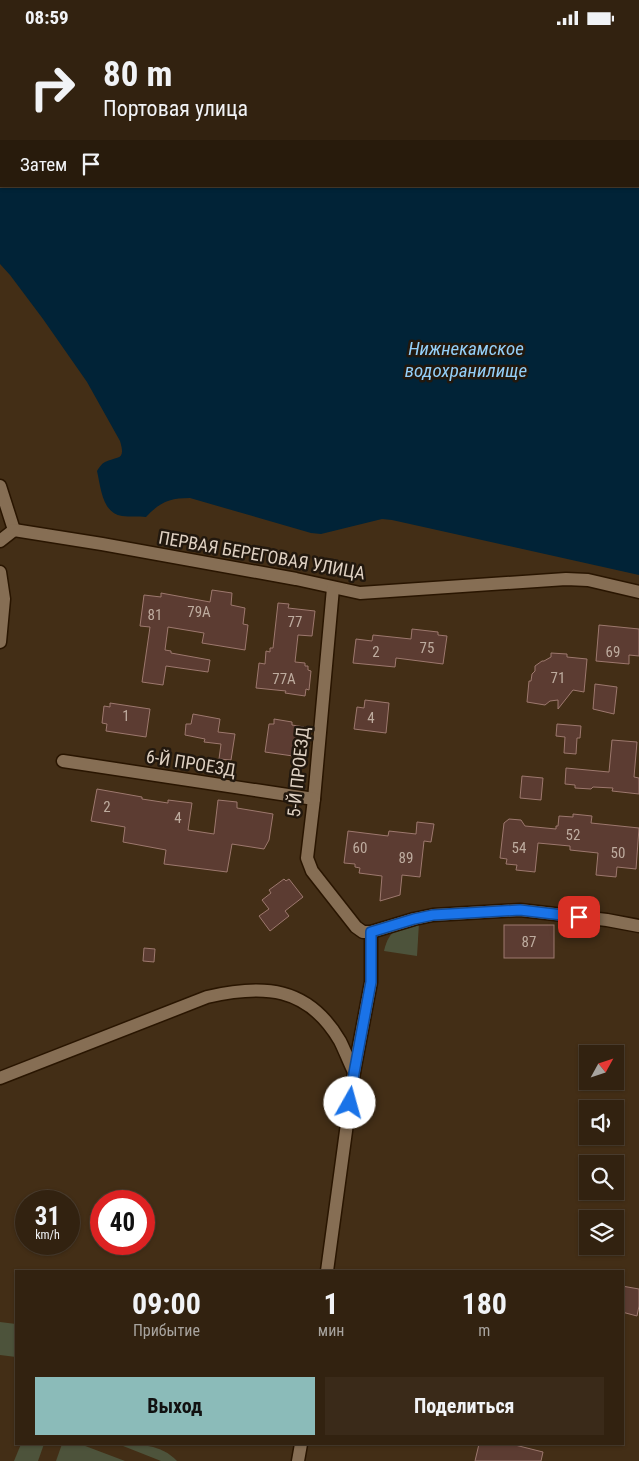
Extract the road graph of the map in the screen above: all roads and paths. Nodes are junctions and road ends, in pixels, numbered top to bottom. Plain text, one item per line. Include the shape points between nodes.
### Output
1 (0, 486) edge
2 (14, 530) junction
3 (0, 541) edge
4 (0, 572) edge
5 (333, 588) junction
6 (639, 592) edge
7 (0, 642) edge
8 (63, 761) dead end
9 (314, 799) junction
10 (639, 926) edge
11 (371, 932) junction
12 (354, 1073) junction
13 (0, 1077) edge
14 (327, 1270) edge
15 (301, 1445) edge
16 (298, 1461) edge

1 - 2 street
2 - 3 street
2 - 5 street, ПЕРВАЯ БЕРЕГОВАЯ УЛИЦА via 138,550
4 - 7 street via 4,599
5 - 6 street, ПЕРВАЯ БЕРЕГОВАЯ УЛИЦА via 360,593 566,579 588,580
5 - 9 street, 5-Й ПРОЕЗД
8 - 9 street, 6-Й ПРОЕЗД
9 - 11 street, 5-Й ПРОЕЗД via 307,858 312,871 356,927 363,932
10 - 11 street via 520,910 433,915
11 - 12 street via 371,982
12 - 13 street via 340,1041 310,1005 293,996 250,990 207,997
12 - 14 street
15 - 16 street

